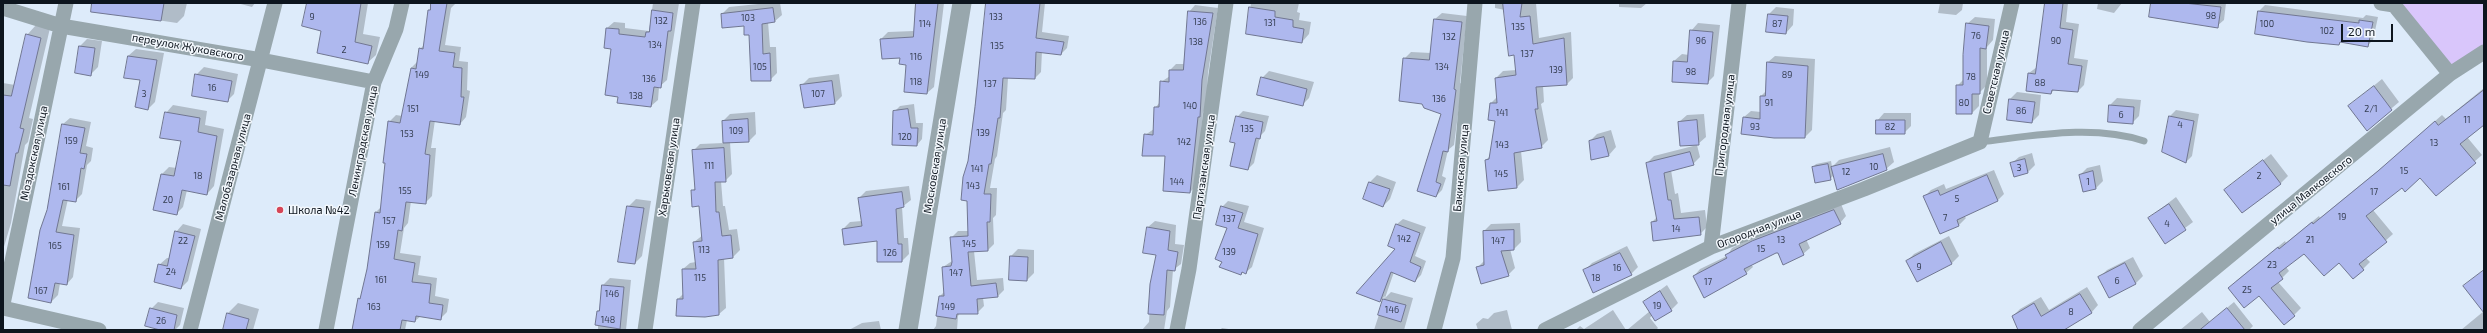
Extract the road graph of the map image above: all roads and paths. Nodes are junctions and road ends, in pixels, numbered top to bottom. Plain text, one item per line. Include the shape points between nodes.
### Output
1 (66, 3) edge
2 (275, 3) edge
3 (402, 3) edge
4 (693, 3) edge
5 (962, 3) edge
6 (1226, 3) edge
7 (1475, 3) edge
8 (1739, 3) edge
9 (2012, 3) edge
10 (2381, 3) edge
11 (3, 8) edge
12 (61, 26) junction
13 (2484, 52) edge
14 (261, 60) junction
15 (2450, 74) junction
16 (374, 82) junction
17 (2144, 141) dead end
18 (1980, 142) junction
19 (1711, 247) junction
20 (3, 304) edge
21 (3, 308) edge
22 (99, 330) edge
23 (190, 330) edge
24 (326, 330) edge
25 (645, 330) edge
26 (908, 330) edge
27 (1177, 330) edge
28 (1434, 330) edge
29 (1545, 330) edge
30 (2140, 330) edge

1 - 12 street, Моздокская улица
2 - 14 street, Малобазарная улица
3 - 16 street, Ленинградская улица via 396,29
4 - 25 street, Харьковская улица
5 - 26 street, Московская улица
6 - 27 street, Партизанская улица via 1189,270
7 - 28 street, Бакинская улица via 1453,258
8 - 19 street, Пригородная улица
9 - 18 street, Советская улица
10 - 15 street via 2394,5
11 - 12 street, переулок Жуковского
12 - 14 street, переулок Жуковского
12 - 20 street, Моздокская улица
13 - 15 street, улица Маяковского
14 - 16 street, переулок Жуковского
14 - 23 street, Малобазарная улица
15 - 30 street, улица Маяковского
16 - 24 street, Ленинградская улица
17 - 18 lane via 2123,134 2052,133
18 - 19 street, Огородная улица
19 - 29 street, Огородная улица
21 - 22 street

